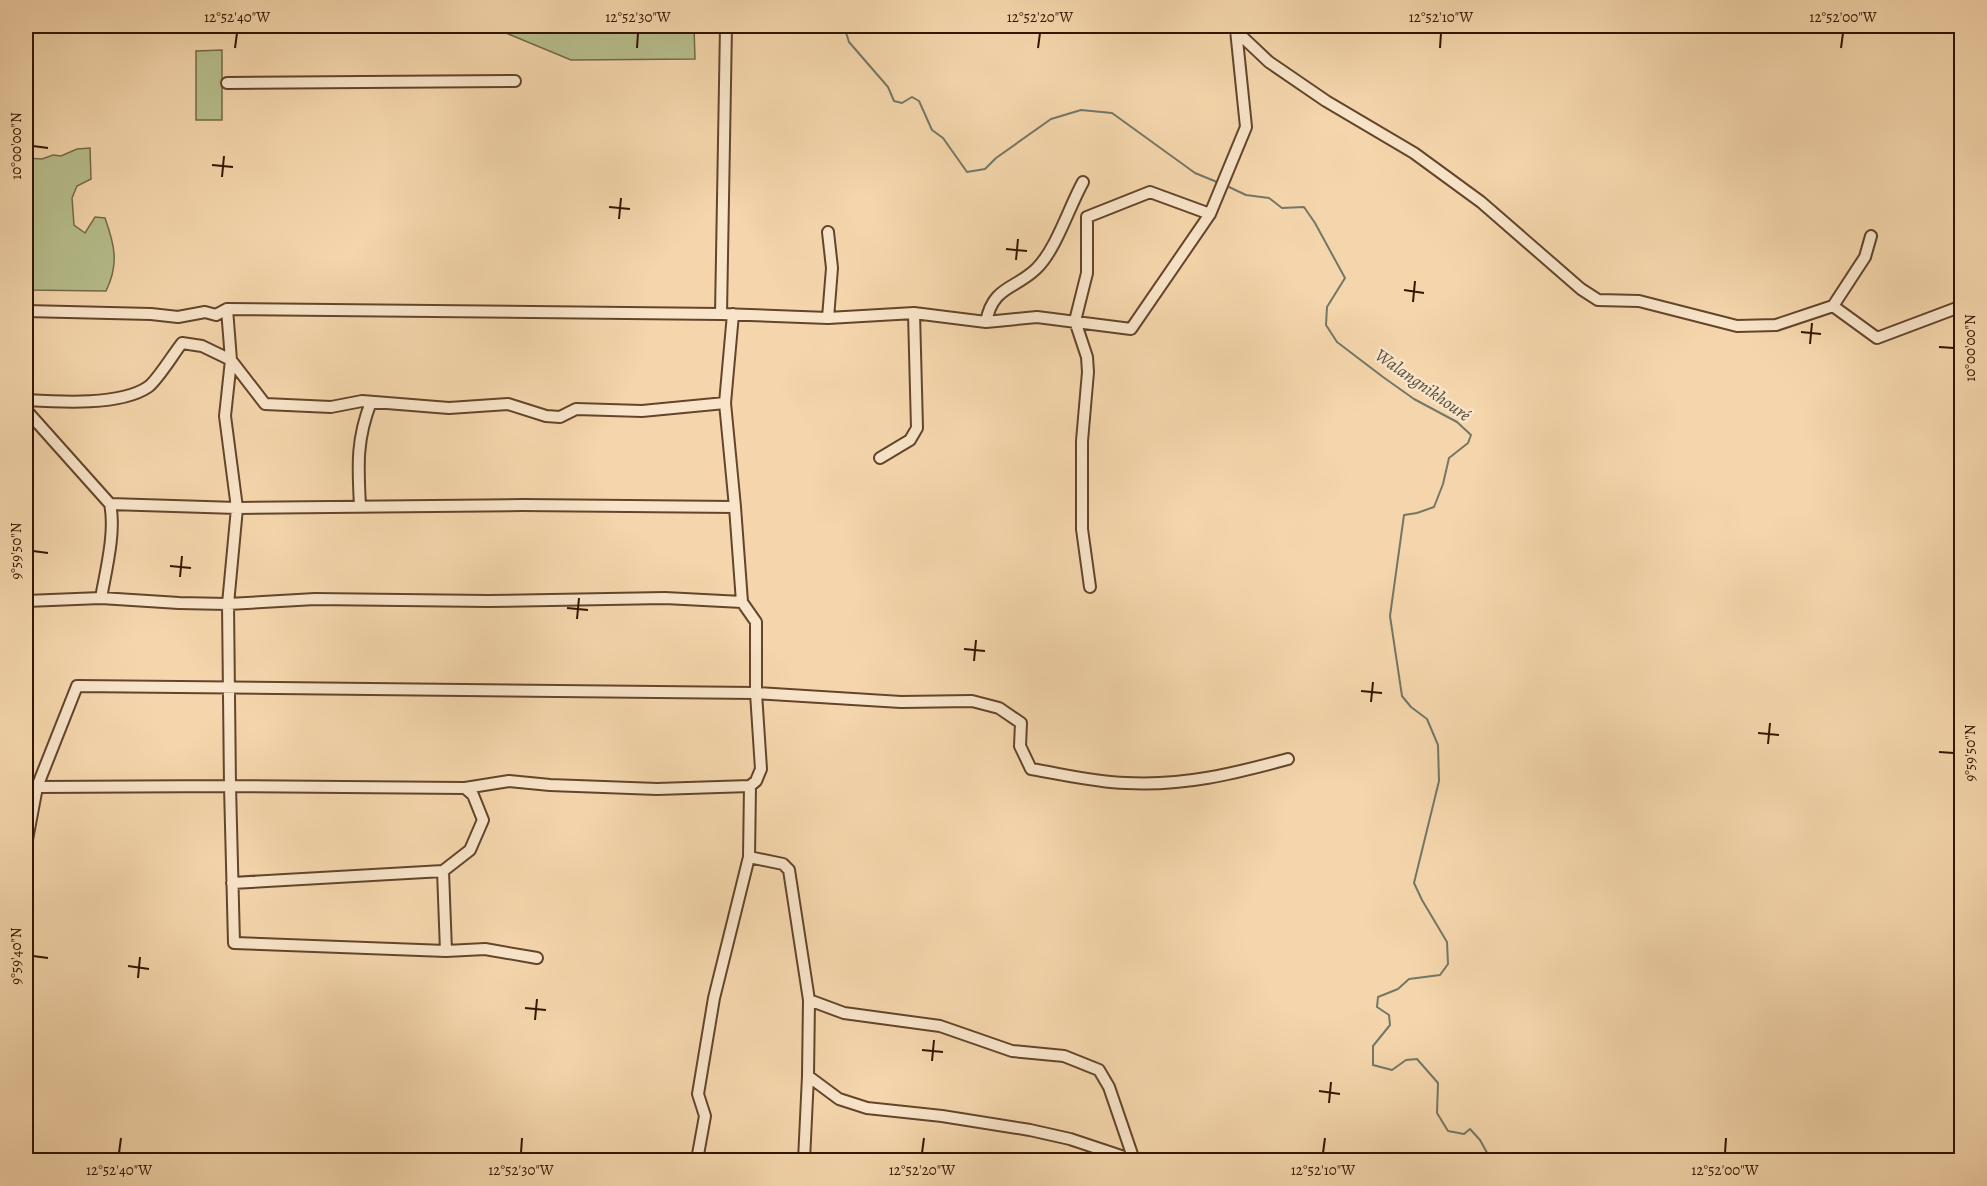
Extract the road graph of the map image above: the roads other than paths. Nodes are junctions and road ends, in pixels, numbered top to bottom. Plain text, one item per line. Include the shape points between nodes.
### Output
1 (726, 26) edge
2 (1233, 28) edge
3 (515, 81) dead end
4 (227, 83) dead end
5 (1083, 182) dead end
6 (1210, 214) junction
7 (828, 232) dead end
8 (1870, 236) dead end
9 (1833, 306) junction
10 (1962, 306) edge
11 (227, 309) junction
12 (26, 311) edge
13 (914, 312) junction
14 (721, 314) junction
15 (733, 314) junction
16 (828, 318) junction
17 (1075, 321) junction
18 (986, 322) junction
19 (231, 360) junction
20 (26, 400) edge
21 (371, 402) junction
22 (725, 403) junction
23 (26, 410) edge
24 (880, 458) dead end
25 (110, 504) junction
26 (360, 506) junction
27 (735, 507) junction
28 (237, 508) junction
29 (1090, 587) dead end
30 (101, 598) junction
31 (26, 601) edge
32 (742, 602) junction
33 (228, 604) junction
34 (228, 686) junction
35 (756, 693) junction
36 (1288, 759) dead end
37 (230, 786) junction
38 (750, 786) junction
39 (31, 787) edge
40 (465, 788) junction
41 (26, 846) edge
42 (749, 857) junction
43 (443, 871) junction
44 (232, 883) junction
45 (446, 951) junction
46 (537, 958) dead end
47 (809, 1000) junction
48 (808, 1076) junction
49 (1133, 1160) edge
50 (697, 1161) edge
51 (804, 1161) edge

1 - 14 street
2 - 6 street via 1246,128
2 - 9 street via 1269,62 1414,153 1481,202 1598,300 1639,301 1737,326 1776,325
3 - 4 street
5 - 18 street via 1055,242 1036,269 996,296
6 - 17 street via 1131,329
6 - 17 street via 1150,192 1087,217 1088,273
7 - 16 street via 832,268
8 - 9 street via 1865,257
9 - 10 street via 1877,338
11 - 12 street via 216,315 205,312 178,317
11 - 14 street
11 - 19 street
13 - 16 street
13 - 18 street
13 - 24 street via 917,428 910,440
14 - 15 street
15 - 16 street
15 - 22 street
17 - 18 street via 1037,317
17 - 29 street via 1088,372 1082,441 1082,529
19 - 20 street via 202,346 182,342 150,386 121,398
19 - 21 street via 265,404 331,407
19 - 28 street via 225,416
21 - 22 street via 449,408 508,404 560,417 576,409 642,411
21 - 26 street via 358,452
22 - 27 street
23 - 25 street
25 - 28 street
25 - 30 street
26 - 27 street
26 - 28 street
27 - 32 street
28 - 33 street
30 - 31 street
30 - 33 street
32 - 33 street via 665,598 488,602 315,599
32 - 35 street via 756,622
33 - 34 street
34 - 35 street
34 - 37 street
34 - 39 street via 77,686
35 - 36 street via 901,702 972,701 999,708 1021,723 1020,746 1030,769 1124,783 1187,782
35 - 38 street via 761,770
37 - 39 street
37 - 40 street
37 - 44 street
38 - 40 street via 657,789 509,781
38 - 42 street
39 - 41 street
40 - 43 street via 473,795 483,820 470,850
42 - 47 street via 783,864 789,870
42 - 50 street via 714,998 703,1062 698,1097 705,1122
43 - 44 street
43 - 45 street
44 - 45 street via 234,943
45 - 46 street via 485,949
47 - 48 street
47 - 49 street via 844,1013 940,1026 1012,1051 1064,1056 1099,1070 1109,1087
48 - 49 street via 839,1099 867,1108 1030,1130
48 - 51 street

